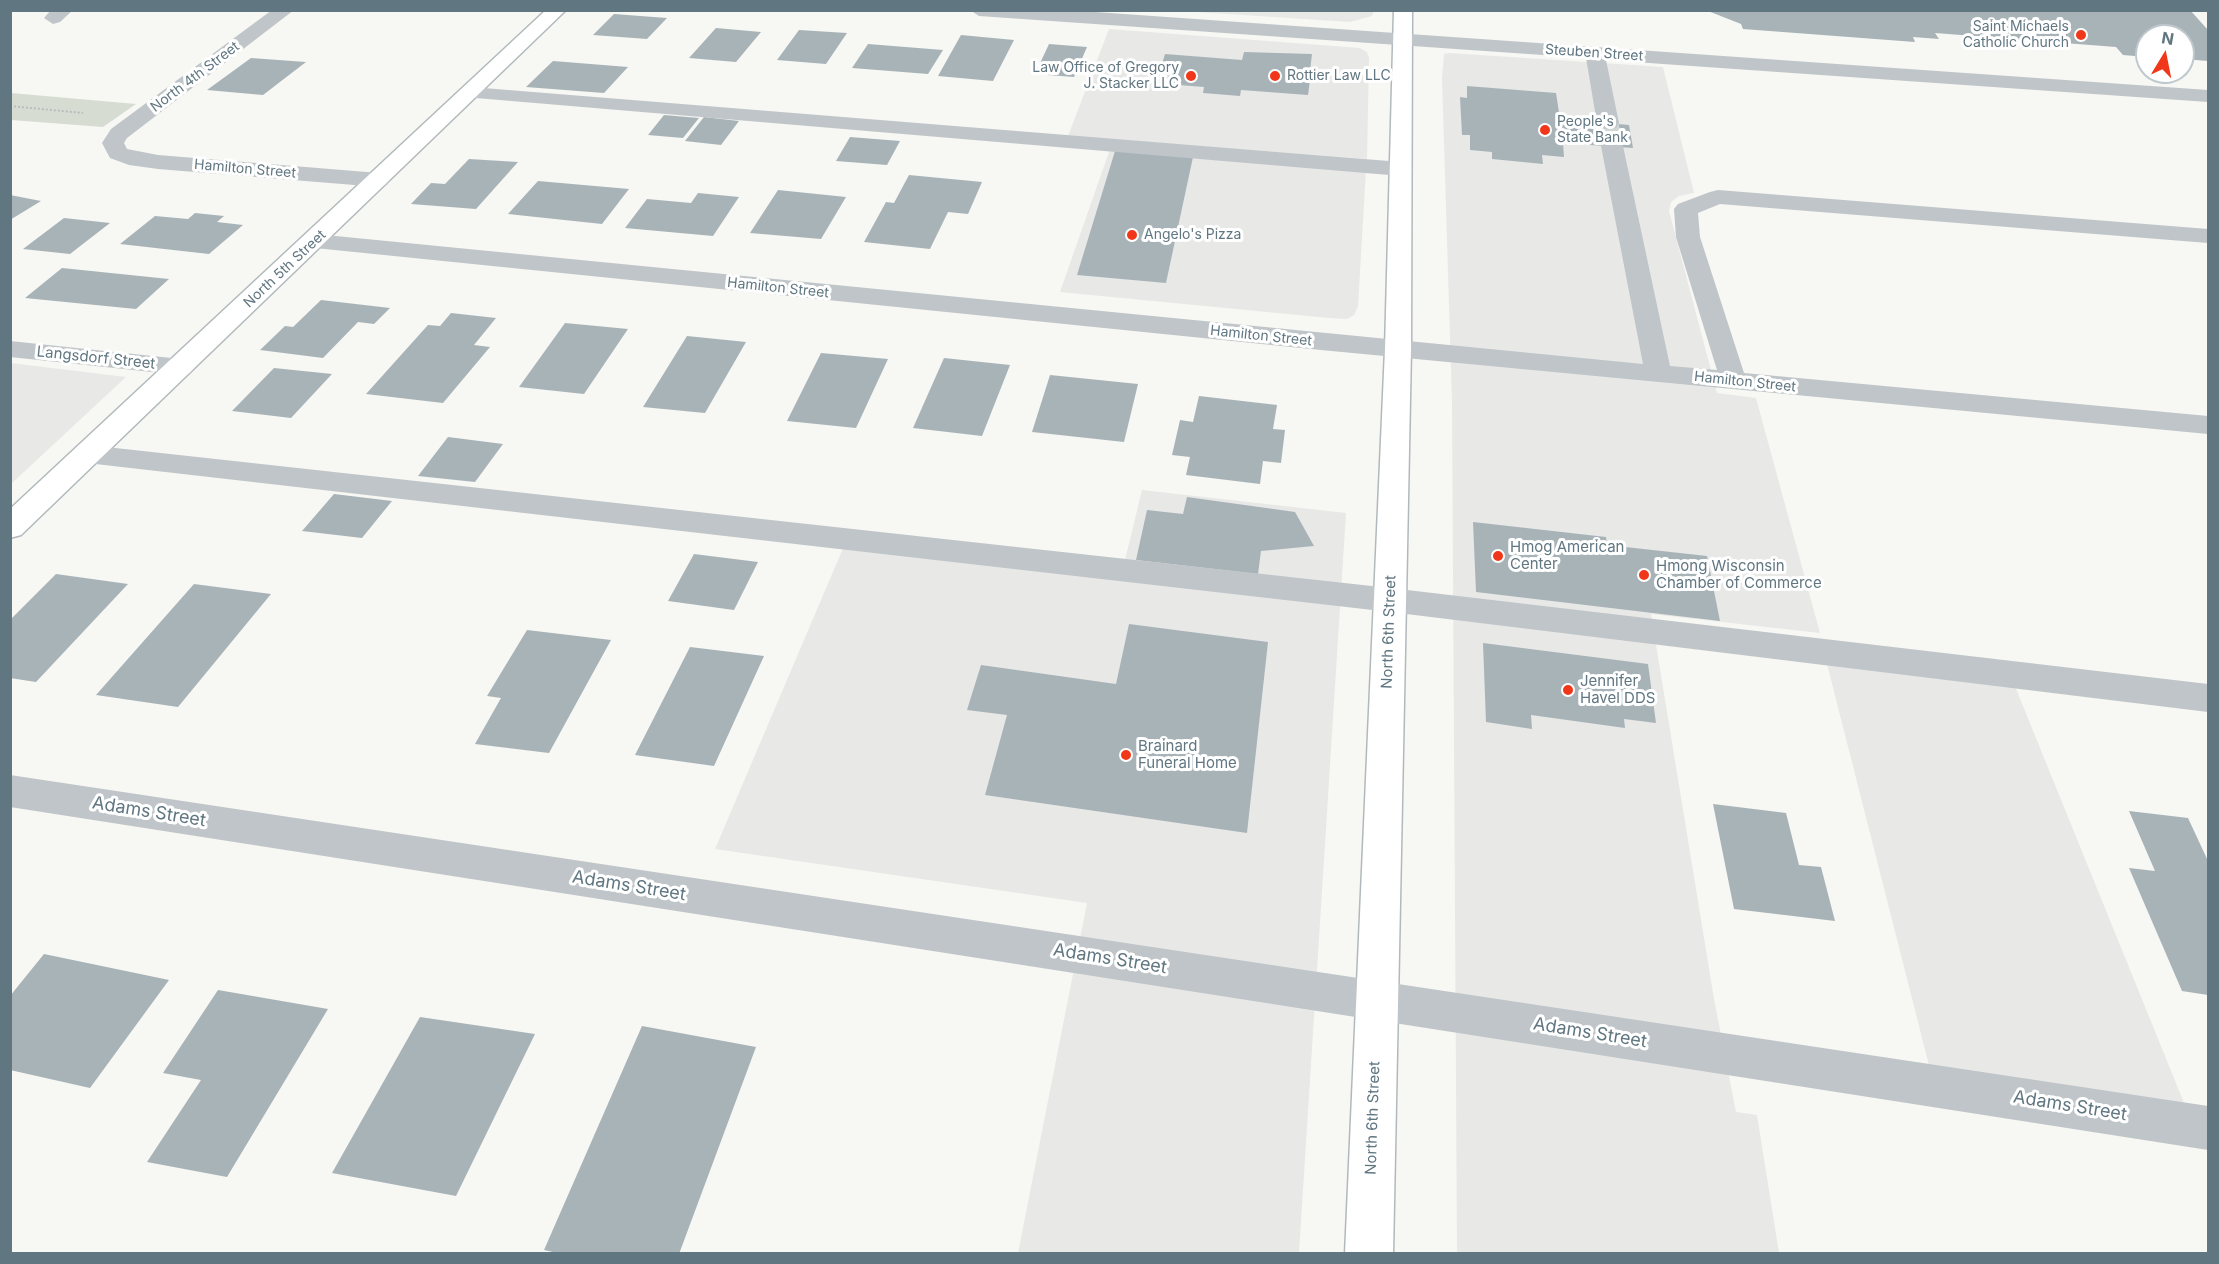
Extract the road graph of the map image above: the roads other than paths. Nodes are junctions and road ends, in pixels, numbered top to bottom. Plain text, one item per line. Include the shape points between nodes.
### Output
1 (285, 10) edge
2 (557, 10) edge
3 (979, 10) edge
4 (1217, 19) edge
5 (1403, 25) edge
6 (1595, 53) junction
7 (471, 93) junction
8 (2208, 96) edge
9 (116, 148) joint
10 (1401, 169) junction
11 (379, 180) junction
12 (2208, 236) edge
13 (315, 241) junction
14 (10, 349) edge
15 (1398, 349) junction
16 (181, 367) junction
17 (1658, 373) junction
18 (1733, 381) junction
19 (2208, 425) edge
20 (88, 455) junction
21 (10, 527) edge
22 (1390, 600) junction
23 (2208, 698) edge
24 (10, 791) edge
25 (1377, 1000) junction
26 (2208, 1128) edge
27 (1369, 1254) edge

1 - 9 street, North 4th Street via 119,134 113,143
2 - 7 main road, North 5th Street
3 - 4 street, Steuben Street
4 - 5 street, Steuben Street
5 - 6 street, Steuben Street
5 - 10 main road, North 6th Street
6 - 8 street, Steuben Street
6 - 17 street
7 - 10 street
7 - 11 main road, North 5th Street
9 - 11 street, Hamilton Street via 129,158 158,162
10 - 15 main road, North 6th Street
11 - 13 main road, North 5th Street
12 - 18 street via 1718,197 1686,209 1688,237
13 - 15 street, Hamilton Street
13 - 16 main road, North 5th Street
14 - 16 street, Langsdorf Street
15 - 17 street, Hamilton Street
15 - 22 main road, North 6th Street
16 - 20 main road, North 5th Street
17 - 18 street, Hamilton Street
18 - 19 street, Hamilton Street
20 - 21 main road, North 5th Street
20 - 22 street
22 - 23 street
22 - 25 main road, North 6th Street
24 - 25 street, Adams Street
25 - 26 street, Adams Street
25 - 27 main road, North 6th Street

